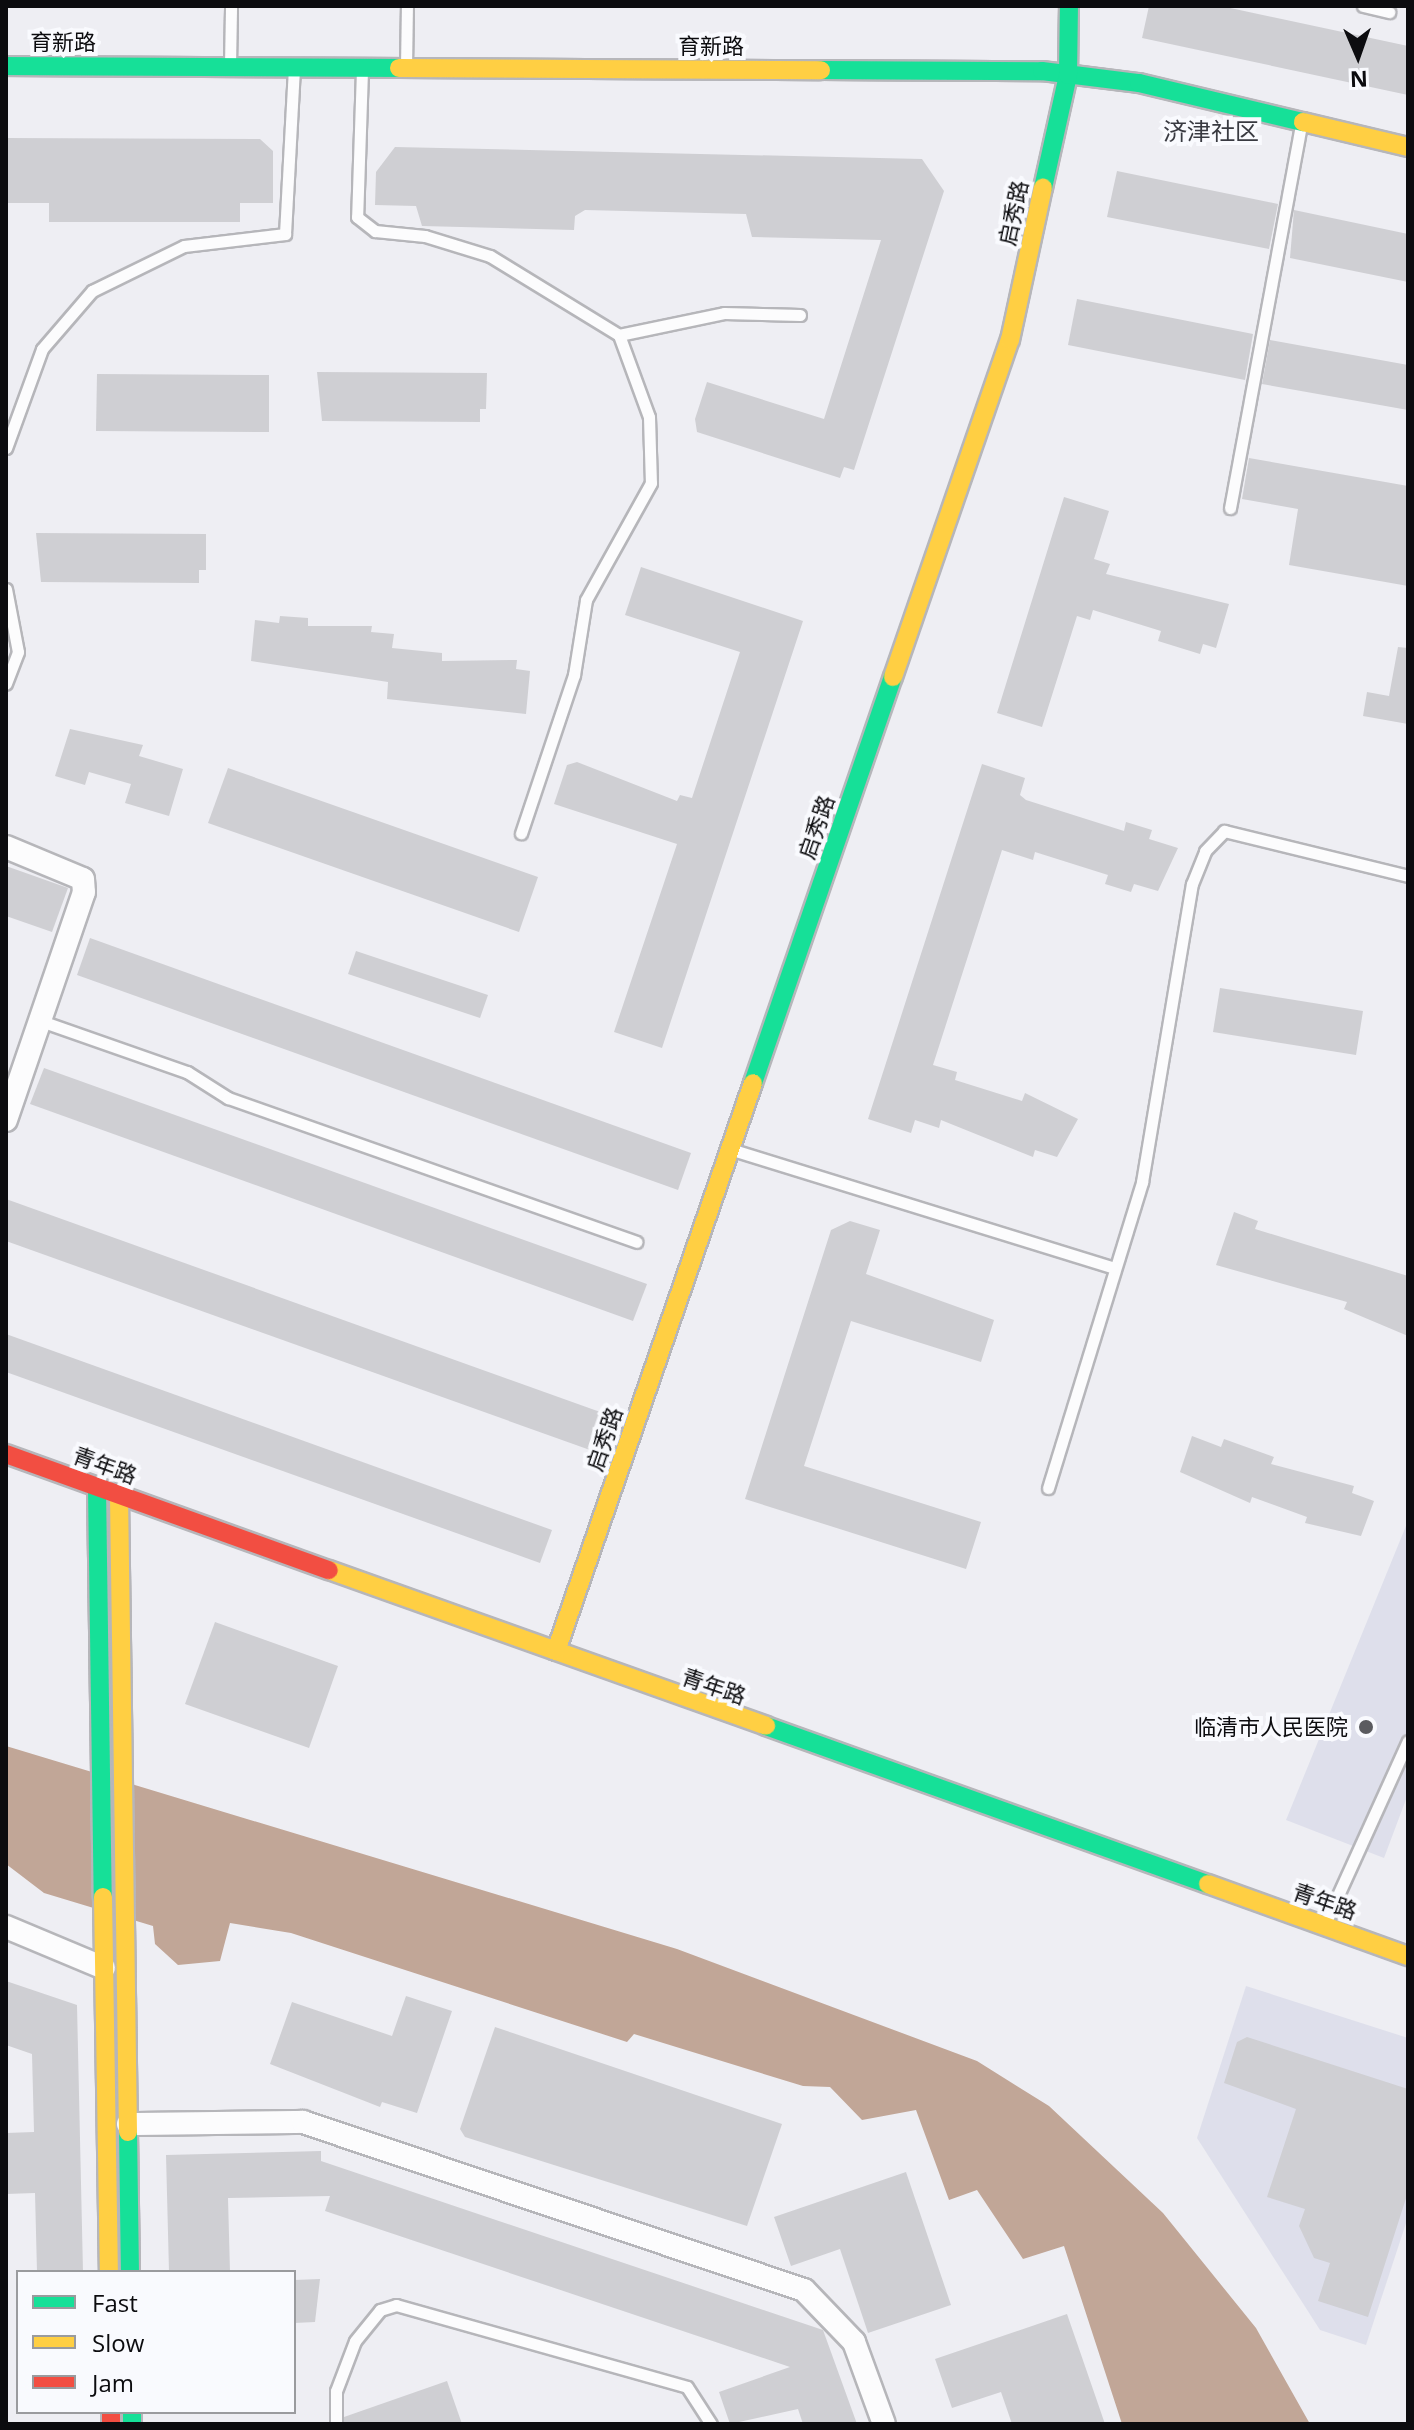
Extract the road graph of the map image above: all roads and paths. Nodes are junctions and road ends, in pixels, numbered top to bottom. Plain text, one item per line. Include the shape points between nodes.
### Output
1 (231, 6) edge
2 (407, 6) edge
3 (1069, 6) edge
4 (1363, 6) edge
5 (1389, 12) dead end
6 (6, 66) edge
7 (230, 67) junction
8 (294, 67) junction
9 (362, 68) junction
10 (406, 68) junction
11 (1068, 75) junction
12 (1301, 123) junction
13 (1408, 147) edge
14 (800, 315) dead end
15 (619, 335) junction
16 (6, 448) edge
17 (1230, 508) dead end
18 (6, 589) edge
19 (6, 684) edge
20 (521, 833) dead end
21 (6, 847) edge
22 (1408, 876) edge
23 (41, 1021) junction
24 (6, 1120) edge
25 (730, 1149) junction
26 (636, 1242) dead end
27 (1114, 1268) junction
28 (6, 1454) edge
29 (97, 1488) junction
30 (1048, 1488) dead end
31 (119, 1496) junction
32 (556, 1651) junction
33 (1408, 1741) edge
34 (1323, 1926) junction
35 (6, 1927) edge
36 (1408, 1956) edge
37 (104, 1968) junction
38 (128, 2124) junction
39 (109, 2270) edge
40 (130, 2270) edge
41 (336, 2424) edge
42 (711, 2424) edge
43 (884, 2424) edge

1 - 7 lane
2 - 10 lane
3 - 11 street, 启秀路
4 - 5 lane
6 - 7 street, 育新路
7 - 8 street, 育新路
8 - 9 street, 育新路
8 - 16 lane via 285,234 184,246 92,291 42,349
9 - 10 street, 育新路
9 - 15 lane via 357,217 375,231 425,236 490,256
10 - 11 street, 育新路
11 - 12 street, 育新路
11 - 25 street, 启秀路 via 1010,340
12 - 13 street, 育新路
12 - 17 lane
14 - 15 lane via 724,313
15 - 20 lane via 649,417 651,483 586,600 574,675
18 - 19 lane via 18,652
21 - 23 street via 83,879 81,911
22 - 27 lane via 1224,831 1216,835 1192,884 1142,1182
23 - 24 street
23 - 26 lane via 187,1072 228,1098
25 - 27 lane
25 - 32 street, 启秀路
27 - 30 lane
28 - 29 street, 青年路
29 - 31 street, 青年路
29 - 37 street
31 - 32 street, 青年路
31 - 38 street
32 - 34 street, 青年路
33 - 34 lane
34 - 36 street, 青年路
35 - 37 street
37 - 39 street
38 - 40 street
38 - 43 street via 303,2122 804,2290 854,2342
41 - 42 lane via 336,2391 355,2341 380,2310 396,2305 687,2387

